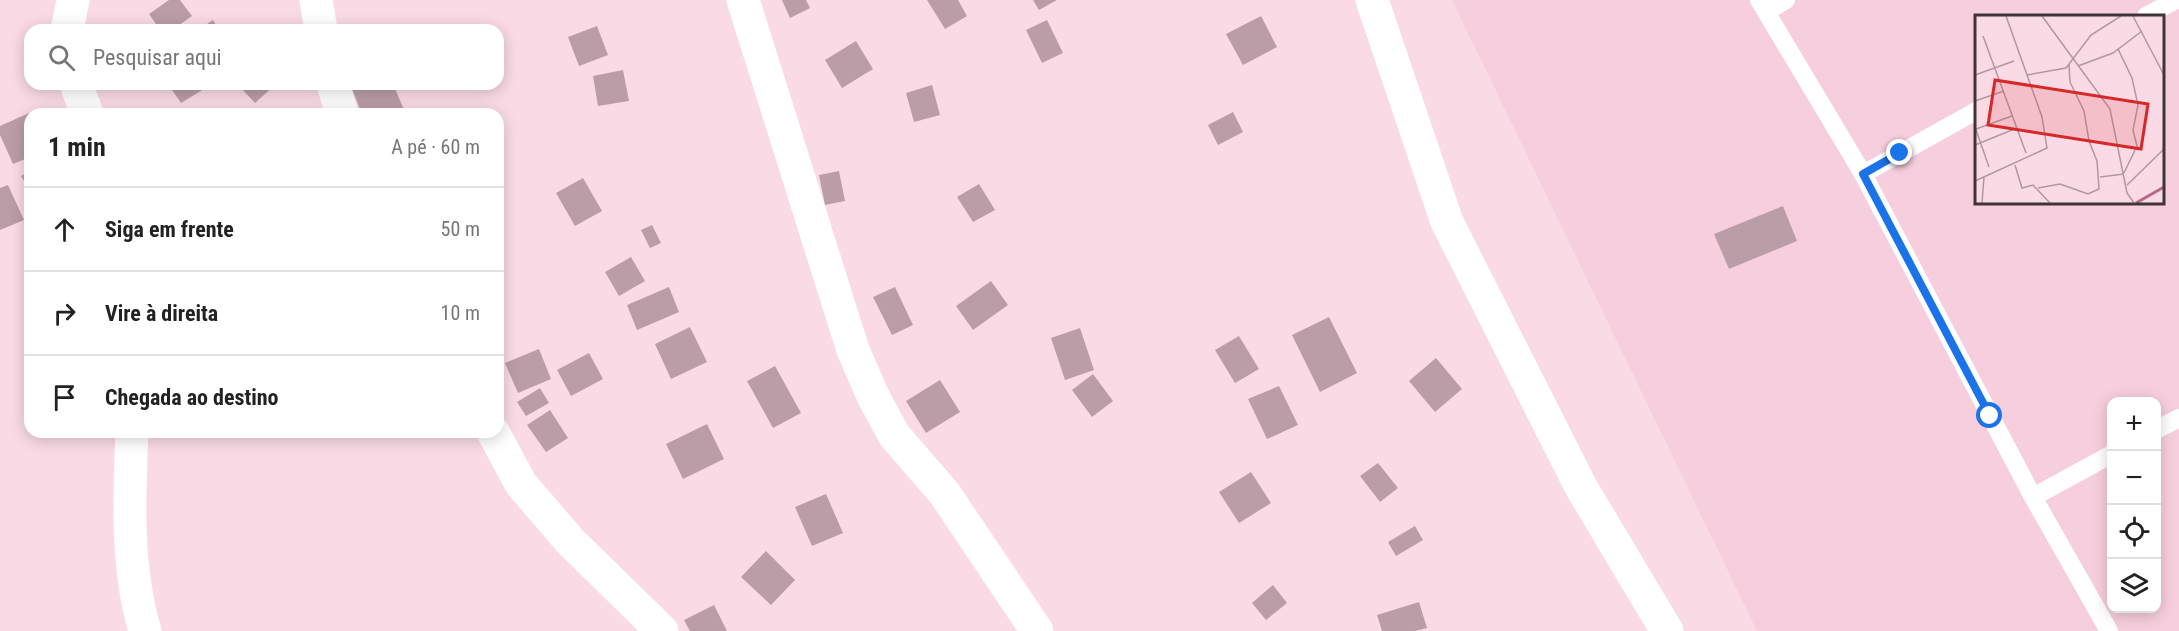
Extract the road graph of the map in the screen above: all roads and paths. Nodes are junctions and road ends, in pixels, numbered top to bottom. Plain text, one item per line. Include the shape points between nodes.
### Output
1 (73, 0) edge
2 (316, 0) edge
3 (743, 0) edge
4 (1372, 0) edge
5 (1786, 0) edge
6 (2176, 0) edge
7 (1763, 6) edge
8 (2148, 15) edge
9 (68, 24) edge
10 (320, 24) edge
11 (78, 90) edge
12 (335, 90) edge
13 (85, 108) edge
14 (340, 108) edge
15 (1975, 112) edge
16 (1863, 174) junction
17 (2179, 418) edge
18 (2161, 428) edge
19 (132, 438) edge
20 (496, 438) edge
21 (2107, 457) edge
22 (2033, 496) junction
23 (145, 631) edge
24 (662, 631) edge
25 (1037, 631) edge
26 (1667, 631) edge
27 (2109, 631) edge

1 - 9 street
2 - 10 street
3 - 25 street via 850,340 873,396 894,435 945,494
4 - 26 street via 1447,222 1581,487
5 - 7 lane
6 - 8 lane
7 - 16 lane
11 - 13 street
12 - 14 street
15 - 16 lane
16 - 22 lane
17 - 18 lane
19 - 23 street via 128,506 135,597
20 - 24 street via 528,492 570,541
21 - 22 lane
22 - 27 lane

